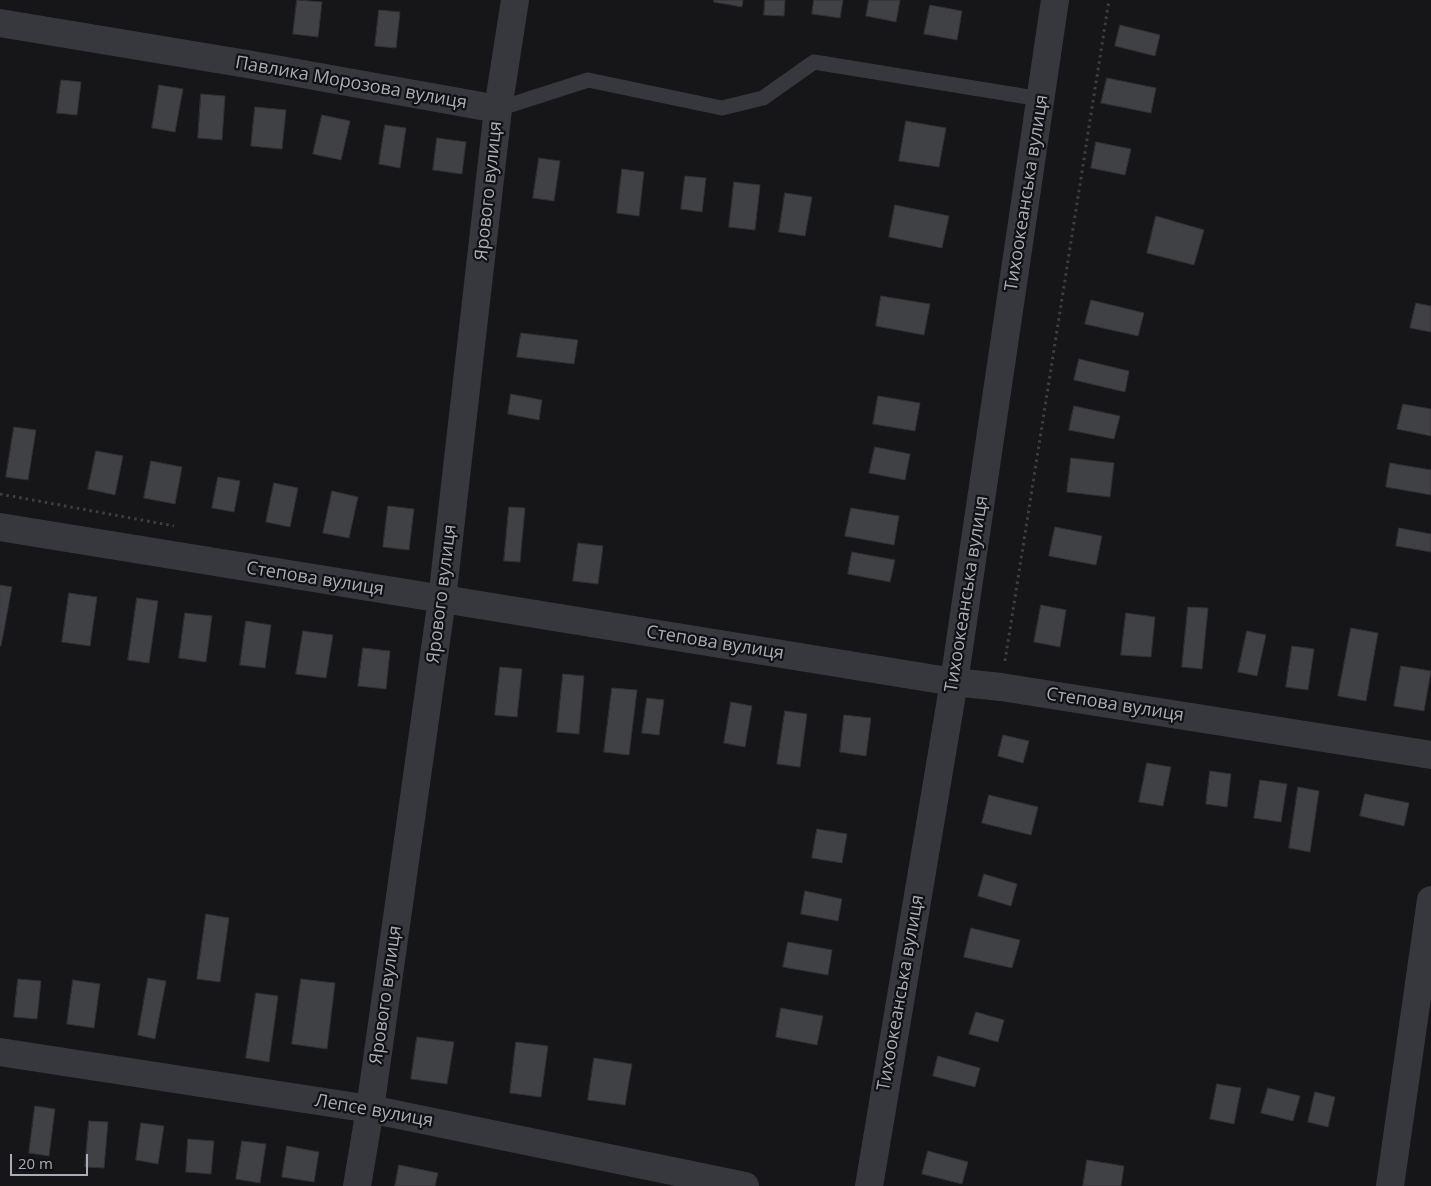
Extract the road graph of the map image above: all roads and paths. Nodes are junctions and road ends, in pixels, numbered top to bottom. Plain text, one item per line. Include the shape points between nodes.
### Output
1 (515, 0) edge
2 (1055, 0) edge
3 (1109, 0) edge
4 (0, 23) edge
5 (1041, 99) junction
6 (498, 109) junction
7 (0, 527) edge
8 (442, 599) junction
9 (954, 682) junction
10 (1001, 687) junction
11 (1431, 755) edge
12 (1431, 900) edge
13 (0, 1052) edge
14 (370, 1109) junction
15 (357, 1186) edge
16 (744, 1186) edge
17 (869, 1186) edge
18 (1390, 1186) edge

1 - 6 street, Ярового вулиця
2 - 5 street, Тихоокеанська вулиця
3 - 10 path
4 - 6 street, Павлика Морозова вулиця
5 - 6 lane, Павлика Морозова вулиця via 814,62 763,98 722,108 588,80
5 - 9 street, Тихоокеанська вулиця
6 - 8 street, Ярового вулиця
7 - 8 street, Степова вулиця
8 - 9 street, Степова вулиця
8 - 14 street, Ярового вулиця
9 - 10 street, Степова вулиця
9 - 17 street, Тихоокеанська вулиця
10 - 11 street, Степова вулиця
12 - 18 street
13 - 14 street, Лепсе вулиця
14 - 15 street, Ярового вулиця
14 - 16 street, Лепсе вулиця

